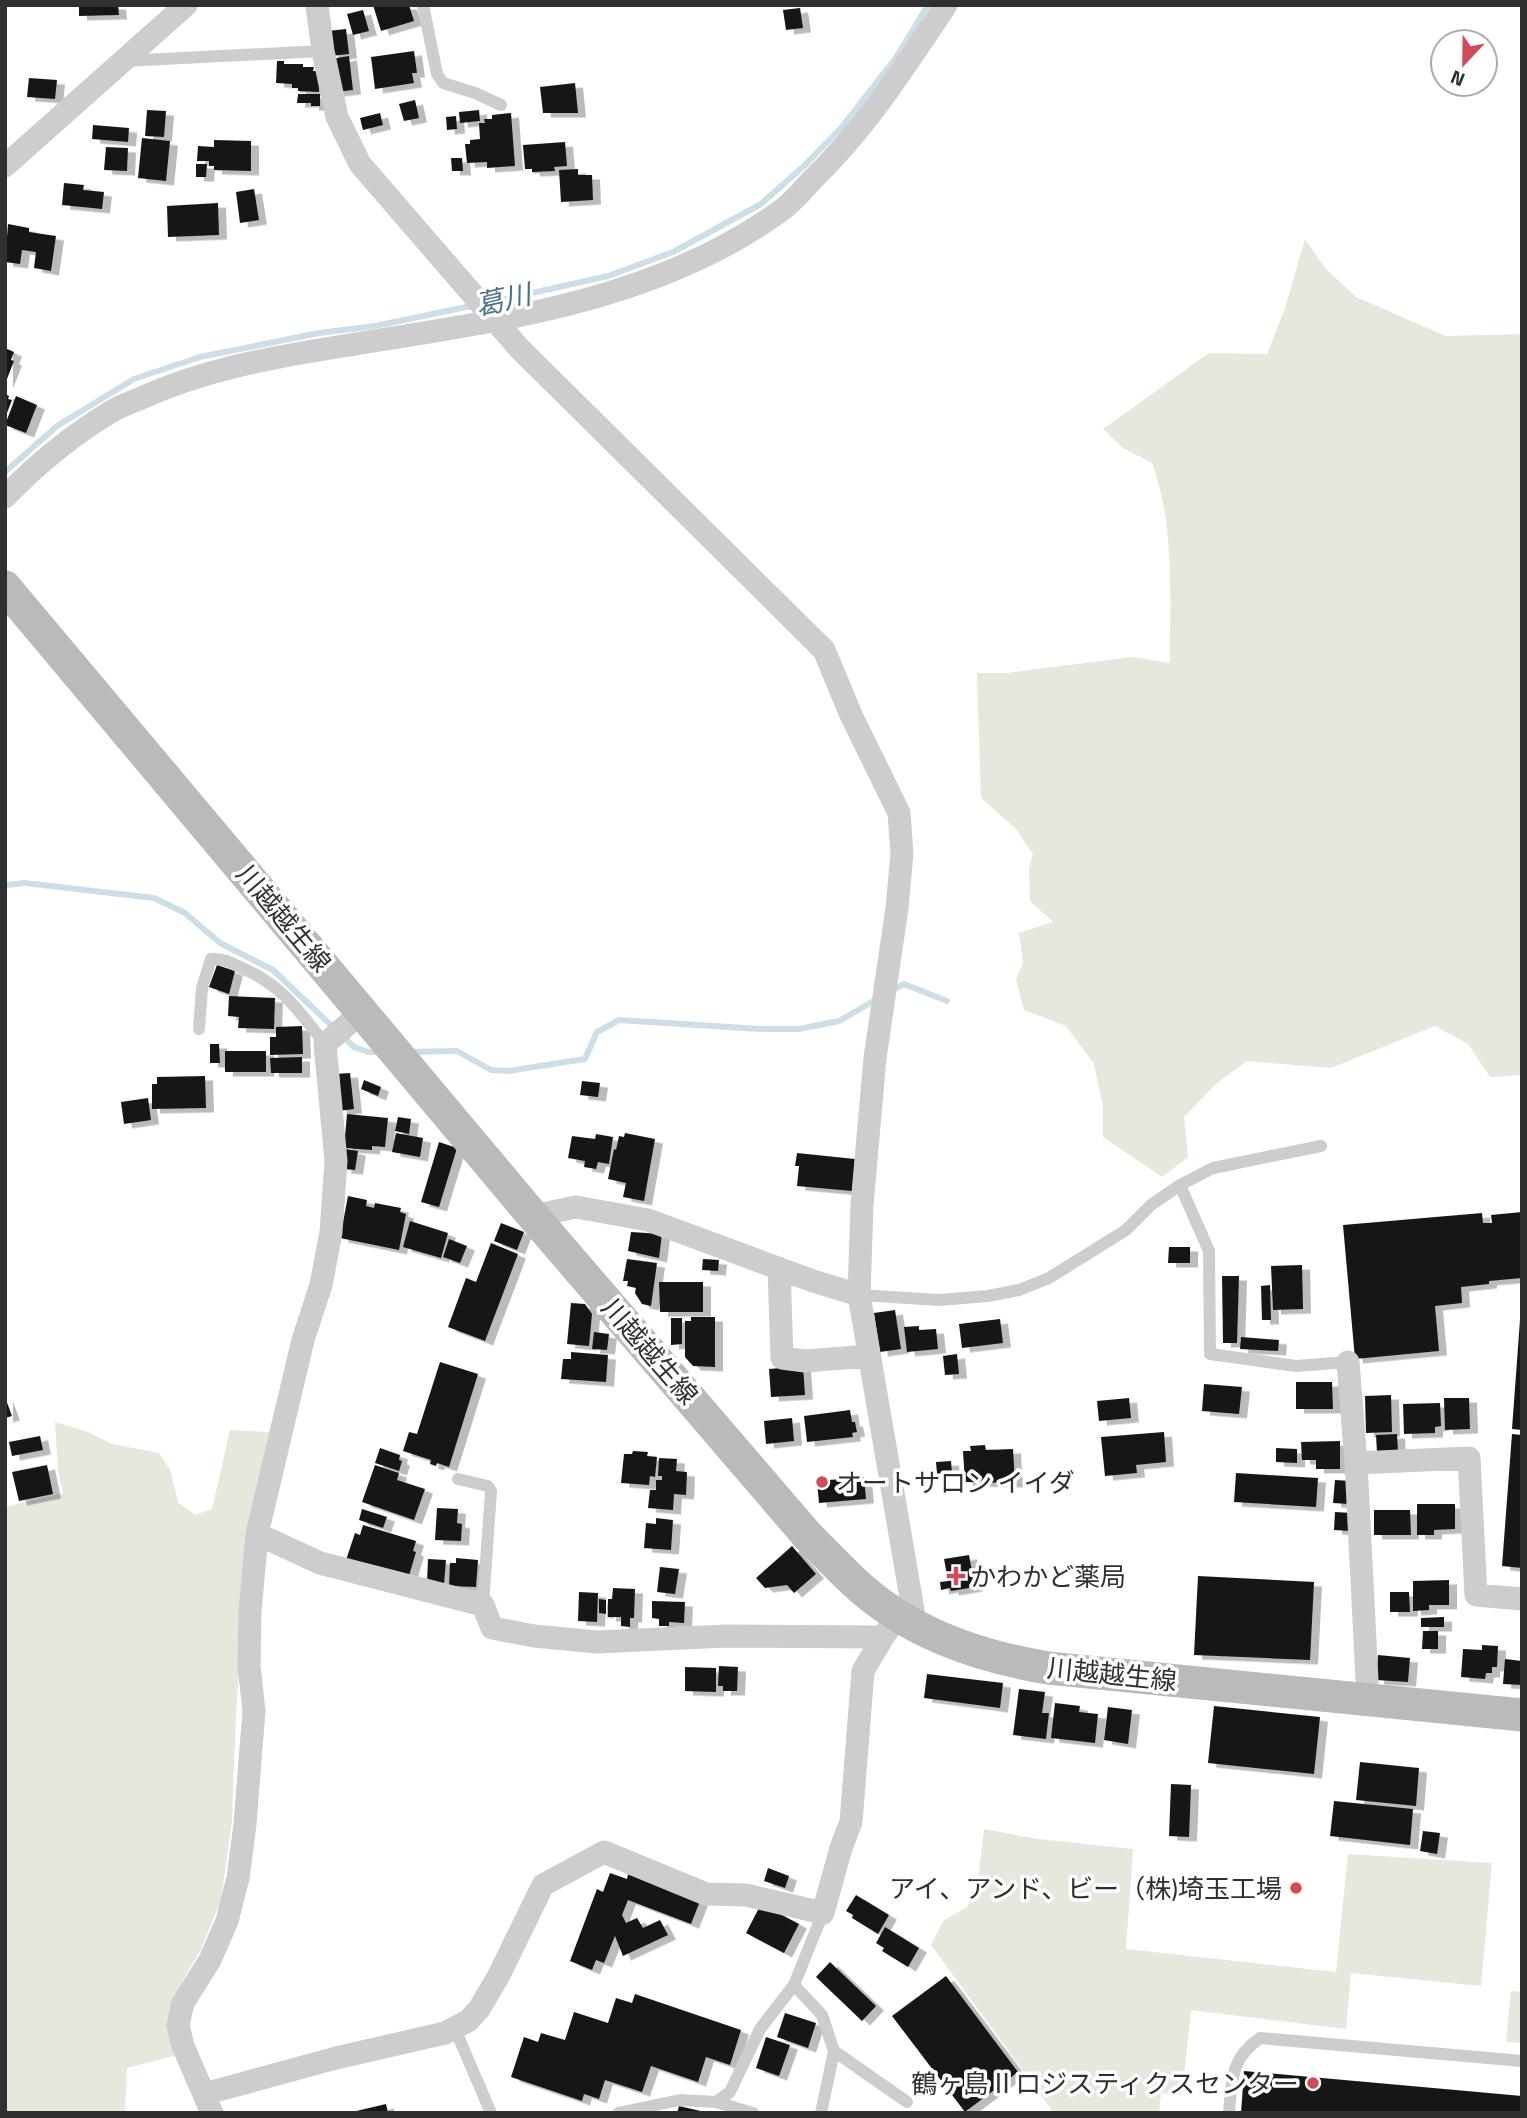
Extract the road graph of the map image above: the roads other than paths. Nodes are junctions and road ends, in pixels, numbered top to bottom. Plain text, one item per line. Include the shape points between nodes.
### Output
1 (186, 5) edge
2 (317, 5) edge
3 (423, 5) edge
4 (946, 5) edge
5 (323, 51) junction
6 (124, 61) junction
7 (501, 105) dead end
8 (5, 166) edge
9 (495, 321) junction
10 (5, 497) edge
11 (5, 587) edge
12 (363, 1011) junction
13 (199, 1028) dead end
14 (325, 1044) junction
15 (1321, 1146) dead end
16 (1180, 1185) junction
17 (533, 1216) junction
18 (779, 1268) junction
19 (859, 1295) junction
20 (869, 1356) junction
21 (1348, 1362) joint
22 (1356, 1463) junction
23 (458, 1479) dead end
24 (257, 1534) junction
25 (1522, 1599) edge
26 (484, 1605) junction
27 (899, 1627) junction
28 (1368, 1700) junction
29 (1522, 1715) edge
30 (824, 1913) junction
31 (794, 1985) junction
32 (455, 2029) junction
33 (834, 2051) junction
34 (1522, 2061) edge
35 (716, 2102) junction
36 (907, 2102) dead end
37 (208, 2103) edge
38 (491, 2113) edge
39 (618, 2113) edge
40 (753, 2113) edge
41 (821, 2113) edge
42 (1229, 2113) edge

1 - 6 street
2 - 5 street
3 - 7 lane via 437,74 443,83
4 - 9 street via 857,133 781,211 703,259 567,305
5 - 6 lane
5 - 9 street via 337,117 360,164
6 - 8 street
9 - 10 street via 259,360 176,382 110,412 55,450
9 - 19 street via 824,650 900,813 902,854 875,1058
11 - 12 main road, 川越越生線
12 - 14 street
12 - 17 main road, 川越越生線
13 - 14 lane via 202,988 211,959 221,958 265,978 284,993
14 - 24 street via 336,1161 331,1232
15 - 16 lane via 1213,1168
16 - 19 lane via 1126,1230 1049,1278 1019,1290 939,1300
16 - 21 lane via 1209,1251 1210,1354 1296,1366
17 - 18 street via 576,1208 648,1220
17 - 27 main road, 川越越生線 via 807,1535
18 - 19 street
18 - 20 street via 782,1358 805,1362
19 - 20 street
20 - 27 street
21 - 22 street
22 - 25 street via 1469,1458 1476,1595
22 - 28 street
23 - 26 lane via 488,1486 491,1491
24 - 26 street via 320,1563
24 - 37 street via 249,1653 254,1710 238,1878 227,1921 211,1960 183,2003 178,2025
26 - 27 street via 492,1628 597,1642
27 - 28 main road, 川越越生線 via 1002,1660 1048,1668
27 - 30 street via 863,1671 851,1822
28 - 29 main road, 川越越生線
30 - 31 lane
30 - 32 street via 746,1895 706,1894 604,1852 543,1885 480,2009
31 - 33 lane via 822,2015
31 - 35 lane via 760,2029 730,2092
32 - 37 street via 276,2073
32 - 38 lane
33 - 36 lane
33 - 41 lane
34 - 42 lane via 1260,2038 1237,2061
35 - 39 lane via 680,2100
35 - 40 lane

